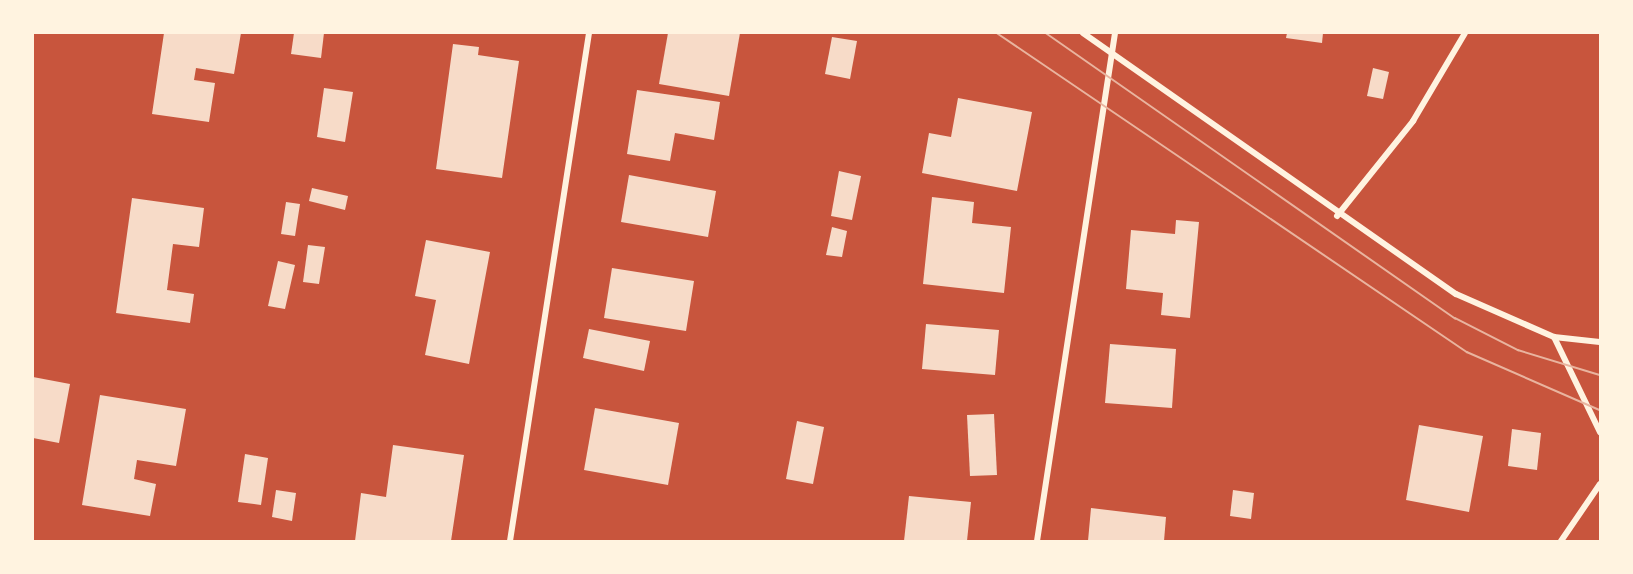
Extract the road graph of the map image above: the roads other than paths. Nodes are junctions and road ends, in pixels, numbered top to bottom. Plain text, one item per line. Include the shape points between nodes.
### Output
1 (589, 33) edge
2 (1083, 33) edge
3 (1114, 33) edge
4 (1465, 33) edge
5 (1112, 53) junction
6 (1337, 216) junction
7 (1554, 337) junction
8 (1600, 342) edge
9 (1600, 432) edge
10 (1600, 484) edge
11 (510, 541) edge
12 (1037, 541) edge
13 (1561, 541) edge

1 - 11 street
2 - 5 street
3 - 5 street
4 - 6 street via 1413,121
5 - 6 street
5 - 12 street
6 - 7 street via 1456,294
7 - 8 street
7 - 9 street
10 - 13 street

